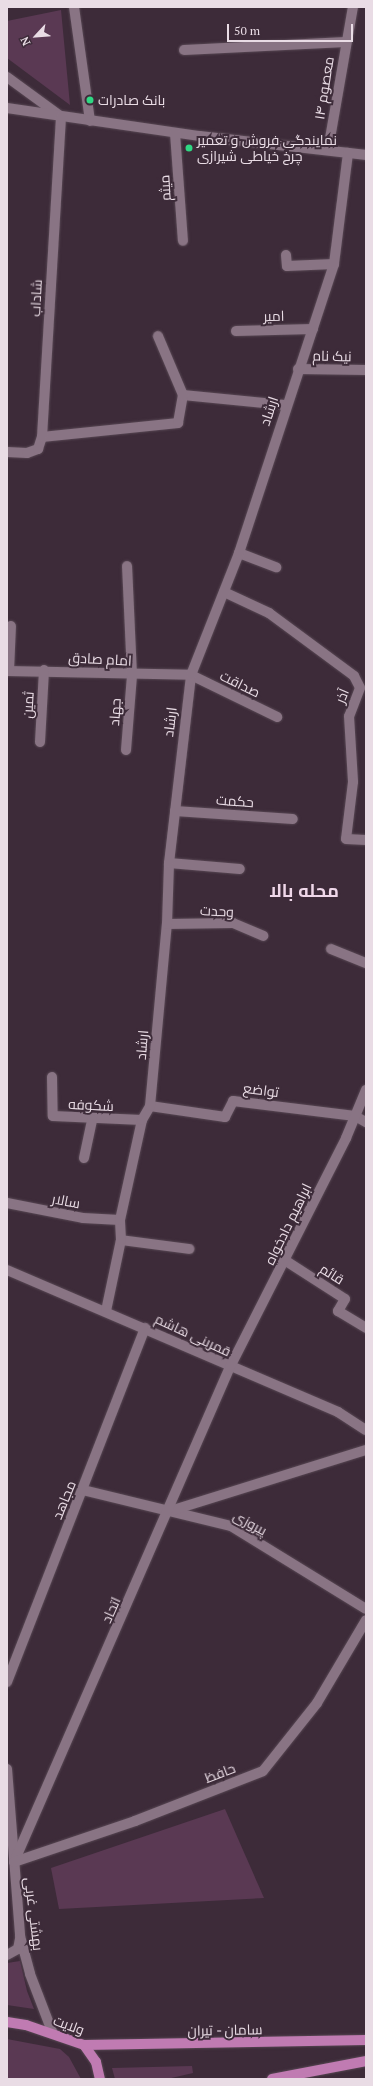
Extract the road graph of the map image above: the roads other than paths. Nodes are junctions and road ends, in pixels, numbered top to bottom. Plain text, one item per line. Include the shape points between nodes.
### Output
1 (74, 7) edge
2 (352, 7) edge
3 (346, 42) junction
4 (184, 50) dead end
5 (7, 78) edge
6 (7, 108) edge
7 (61, 116) junction
8 (90, 121) junction
9 (175, 133) junction
10 (328, 150) junction
11 (348, 153) junction
12 (366, 154) edge
13 (183, 241) dead end
14 (286, 255) dead end
15 (334, 264) junction
16 (313, 329) junction
17 (236, 331) dead end
18 (158, 336) dead end
19 (298, 369) junction
20 (366, 370) edge
21 (183, 395) junction
22 (285, 405) junction
23 (42, 437) junction
24 (7, 452) edge
25 (239, 553) junction
26 (128, 566) dead end
27 (276, 567) dead end
28 (224, 592) junction
29 (11, 626) dead end
30 (44, 670) junction
31 (8, 671) edge
32 (132, 675) junction
33 (191, 675) junction
34 (278, 717) dead end
35 (40, 742) dead end
36 (126, 750) dead end
37 (175, 810) junction
38 (293, 819) dead end
39 (366, 840) edge
40 (169, 862) junction
41 (240, 869) dead end
42 (167, 924) junction
43 (263, 936) dead end
44 (332, 949) dead end
45 (366, 963) edge
46 (52, 1077) dead end
47 (366, 1090) edge
48 (150, 1106) junction
49 (355, 1116) junction
50 (92, 1120) junction
51 (142, 1120) junction
52 (366, 1122) edge
53 (84, 1158) dead end
54 (7, 1202) edge
55 (120, 1220) junction
56 (121, 1240) junction
57 (189, 1249) dead end
58 (286, 1261) junction
59 (7, 1270) edge
60 (106, 1311) junction
61 (145, 1328) junction
62 (366, 1328) edge
63 (230, 1367) junction
64 (366, 1430) edge
65 (366, 1450) edge
66 (83, 1490) junction
67 (170, 1511) junction
68 (366, 1609) edge
69 (366, 1620) edge
70 (7, 1682) edge
71 (7, 1768) edge
72 (14, 1862) junction
73 (20, 1936) junction
74 (7, 1955) edge
75 (7, 2022) edge
76 (53, 2034) junction
77 (366, 2040) edge
78 (84, 2045) junction
79 (366, 2061) edge
80 (100, 2079) edge
81 (272, 2079) edge

1 - 8 street
2 - 3 street, ۱۴ معصوم
3 - 4 street
3 - 10 street, ۱۴ معصوم
5 - 7 street
6 - 7 street
7 - 8 street
7 - 23 street, شاداب
8 - 9 street
9 - 10 street
9 - 13 street, میثم
10 - 11 street
11 - 12 street
11 - 15 street, ارشاد
14 - 15 street via 287,266
15 - 16 street, ارشاد
16 - 17 street, امیر
16 - 19 street, ارشاد
18 - 21 street
19 - 20 street, نیک نام
19 - 22 street, ارشاد
21 - 22 street
21 - 23 street via 178,424
22 - 25 street, ارشاد
23 - 24 street via 38,449 27,454
25 - 27 street
25 - 28 street, ارشاد
26 - 32 street, جهاد
28 - 33 street, ارشاد
28 - 39 street, آذر via 270,613 354,676 360,688 349,716 353,782 346,839
29 - 31 street
30 - 31 street, امام صادق
30 - 32 street, امام صادق
30 - 35 street, ثمین
32 - 33 street, امام صادق
32 - 36 street, جهاد
33 - 34 street, صداقت
33 - 37 street, ارشاد
37 - 38 street, حکمت
37 - 40 street, ارشاد
40 - 41 street
40 - 42 street, ارشاد
42 - 43 street, وحدت via 233,923
42 - 48 street, ارشاد
44 - 45 street
46 - 50 street, شکوفه via 53,1116
47 - 49 street, ابراهیم دادخواه
48 - 49 street, تواضع via 225,1117 233,1101
48 - 51 street, ارشاد
49 - 52 street
49 - 58 street, ابراهیم دادخواه
50 - 51 street, شکوفه
50 - 53 street
51 - 55 street, ارشاد
54 - 55 street, سالار via 83,1218
55 - 56 street, ارشاد
56 - 57 street
56 - 60 street, ارشاد
58 - 62 street, قائم via 345,1299 338,1311
58 - 63 street, ابراهیم دادخواه
59 - 60 street, قمربنی هاشم
60 - 61 street, قمربنی هاشم
61 - 63 street, قمربنی هاشم
61 - 66 street, مجاهد
63 - 64 street, قمربنی هاشم via 338,1412
63 - 67 street, اتحاد
65 - 67 street
66 - 67 street, پیروزی
66 - 70 street, مجاهد
67 - 68 street, پیروزی via 231,1526
67 - 72 street, اتحاد
69 - 72 street, حافظ via 317,1703 263,1771 135,1821
71 - 72 street, بهشتی غربی
72 - 73 street, بهشتی غربی
73 - 74 street via 18,1949
73 - 76 street, بهشتی غربی via 30,1974
75 - 76 main road, ولایت
76 - 78 main road, ولایت
77 - 78 main road, سامان - تیران
78 - 80 main road, ولایت via 96,2062
79 - 81 main road

